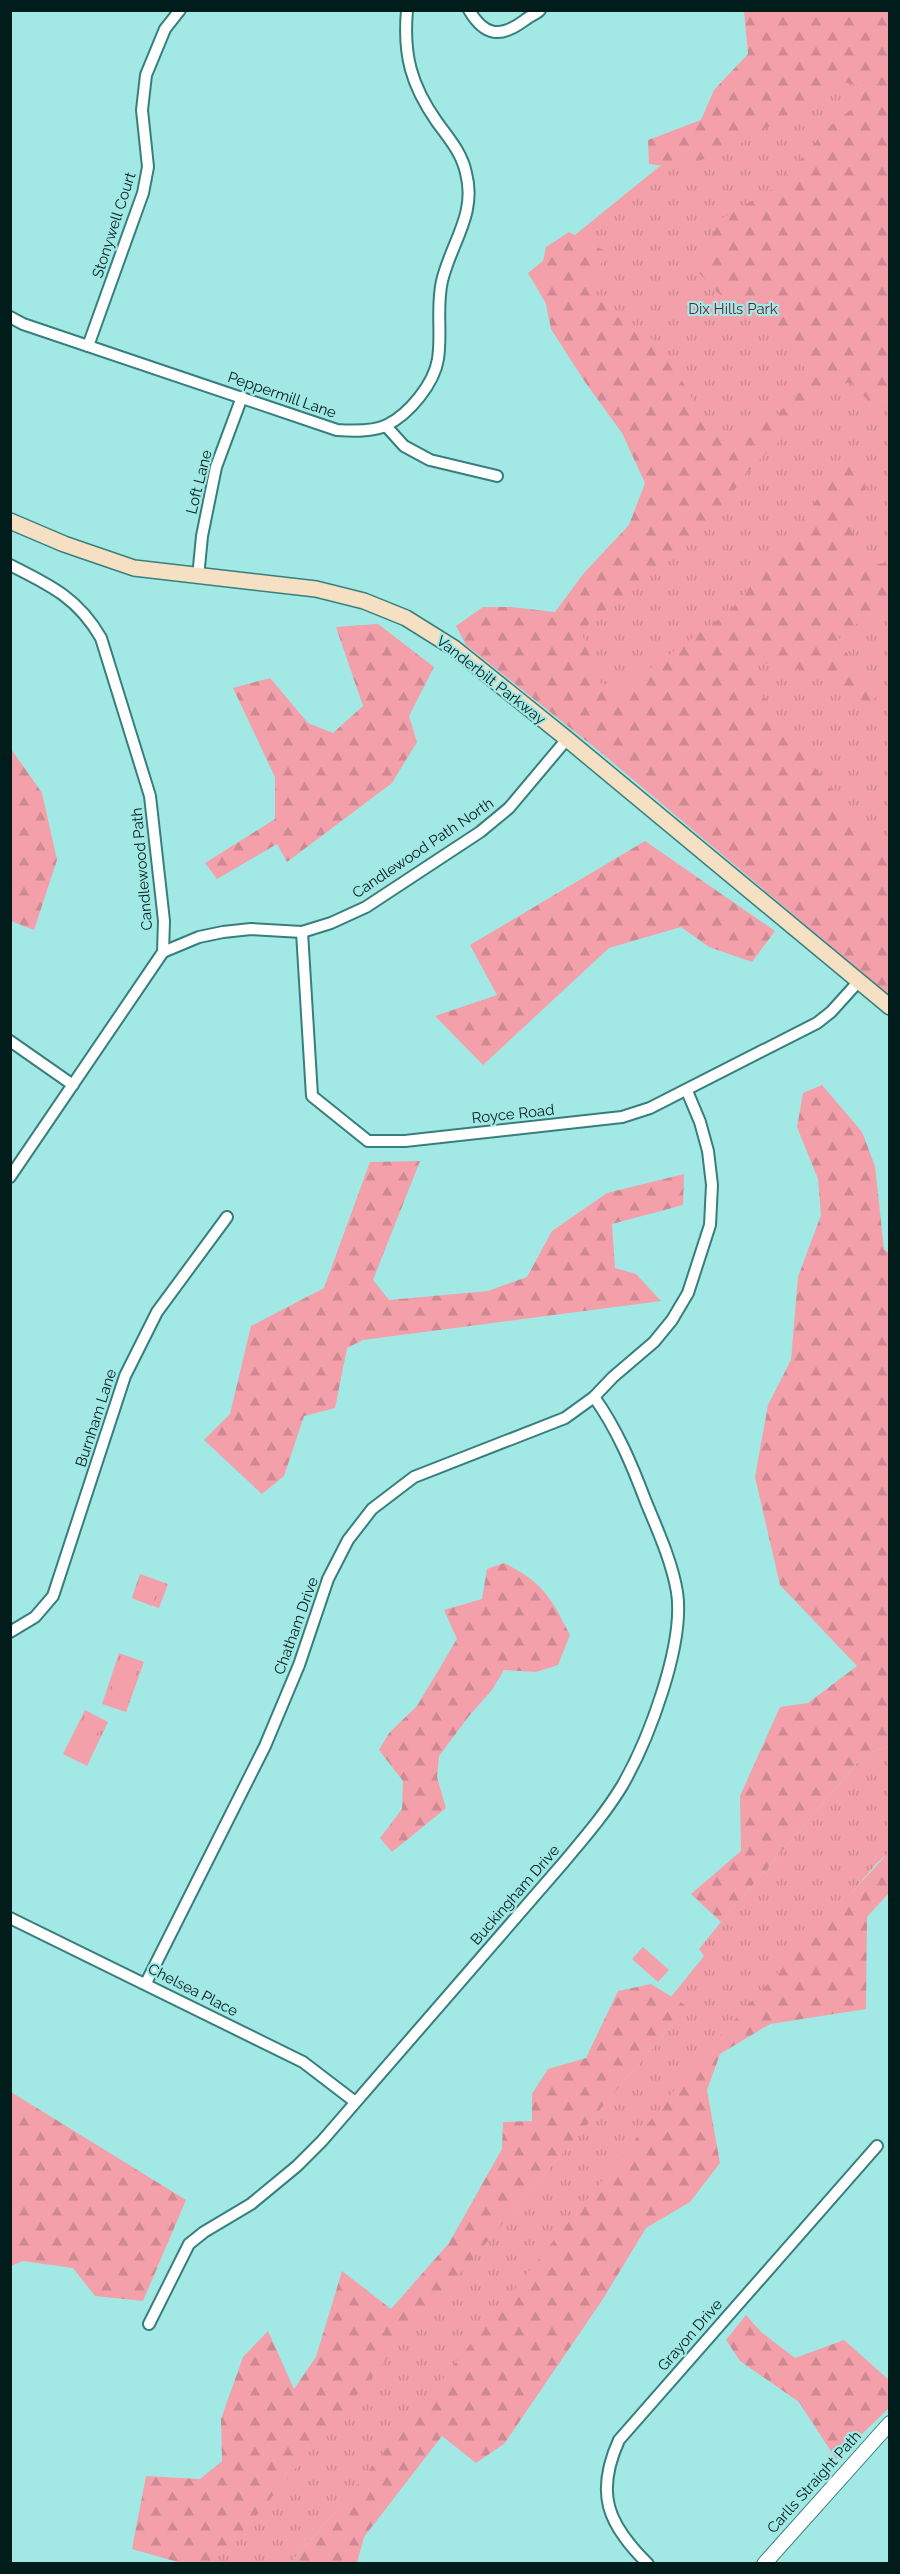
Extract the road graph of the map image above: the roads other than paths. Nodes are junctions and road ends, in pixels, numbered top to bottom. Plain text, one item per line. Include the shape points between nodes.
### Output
1 (180, 10) edge
2 (407, 10) edge
3 (469, 10) edge
4 (542, 11) edge
5 (10, 317) edge
6 (88, 346) junction
7 (242, 397) junction
8 (386, 426) junction
9 (497, 476) dead end
10 (10, 521) edge
11 (10, 565) edge
12 (198, 577) junction
13 (567, 739) junction
14 (302, 932) junction
15 (163, 952) junction
16 (859, 981) junction
17 (890, 1007) edge
18 (10, 1041) edge
19 (73, 1085) junction
20 (687, 1091) junction
21 (10, 1177) edge
22 (227, 1217) dead end
23 (594, 1397) junction
24 (10, 1632) edge
25 (10, 1918) edge
26 (146, 1983) junction
27 (354, 2102) junction
28 (877, 2146) dead end
29 (148, 2324) dead end
30 (890, 2423) edge
31 (648, 2564) edge
32 (764, 2564) edge

1 - 6 street, Stonywell Court via 165,29 146,75 142,110 147,168 143,193
2 - 8 street, Peppermill Lane via 405,37 415,84 456,149 470,192 468,213 443,280 438,360 416,403
3 - 4 street via 484,29 495,32 506,32
5 - 6 street, Peppermill Lane
6 - 7 street, Peppermill Lane
7 - 8 street, Peppermill Lane via 337,430
7 - 12 street, Loft Lane via 216,467
8 - 9 street via 404,446 430,460
10 - 12 main road, Vanderbilt Parkway via 134,568
11 - 15 street, Candlewood Path via 71,599 90,618 101,638 150,796 164,921
12 - 13 main road, Vanderbilt Parkway via 316,590 364,601 406,618 454,648
13 - 14 street, Candlewood Path North via 509,808 480,832 366,907
13 - 16 main road, Vanderbilt Parkway
14 - 15 street, Candlewood Path North via 223,932
14 - 20 street, Royce Road via 312,1096 368,1141 405,1141 622,1117
15 - 19 street
16 - 17 main road, Vanderbilt Parkway
16 - 20 street, Royce Road via 817,1023
18 - 19 street
19 - 21 street
20 - 23 street, Chatham Drive via 708,1151 712,1185 710,1225 700,1260 688,1293 672,1320 654,1342
22 - 24 street, Burnham Lane via 157,1312 139,1344 53,1596 36,1617
23 - 26 street, Chatham Drive via 565,1418 414,1477 372,1509 348,1540 328,1579 299,1665 265,1746
23 - 27 street, Buckingham Drive via 614,1425 634,1470 662,1541 677,1593 677,1636 666,1680 632,1766 601,1817
25 - 26 street, Chelsea Place
26 - 27 street, Chelsea Place via 303,2062
27 - 29 street, Buckingham Drive via 297,2166 251,2204 189,2244
28 - 31 street, Grayon Drive via 619,2440 608,2464 606,2490 612,2517 627,2543
30 - 32 street, Carlls Straight Path

